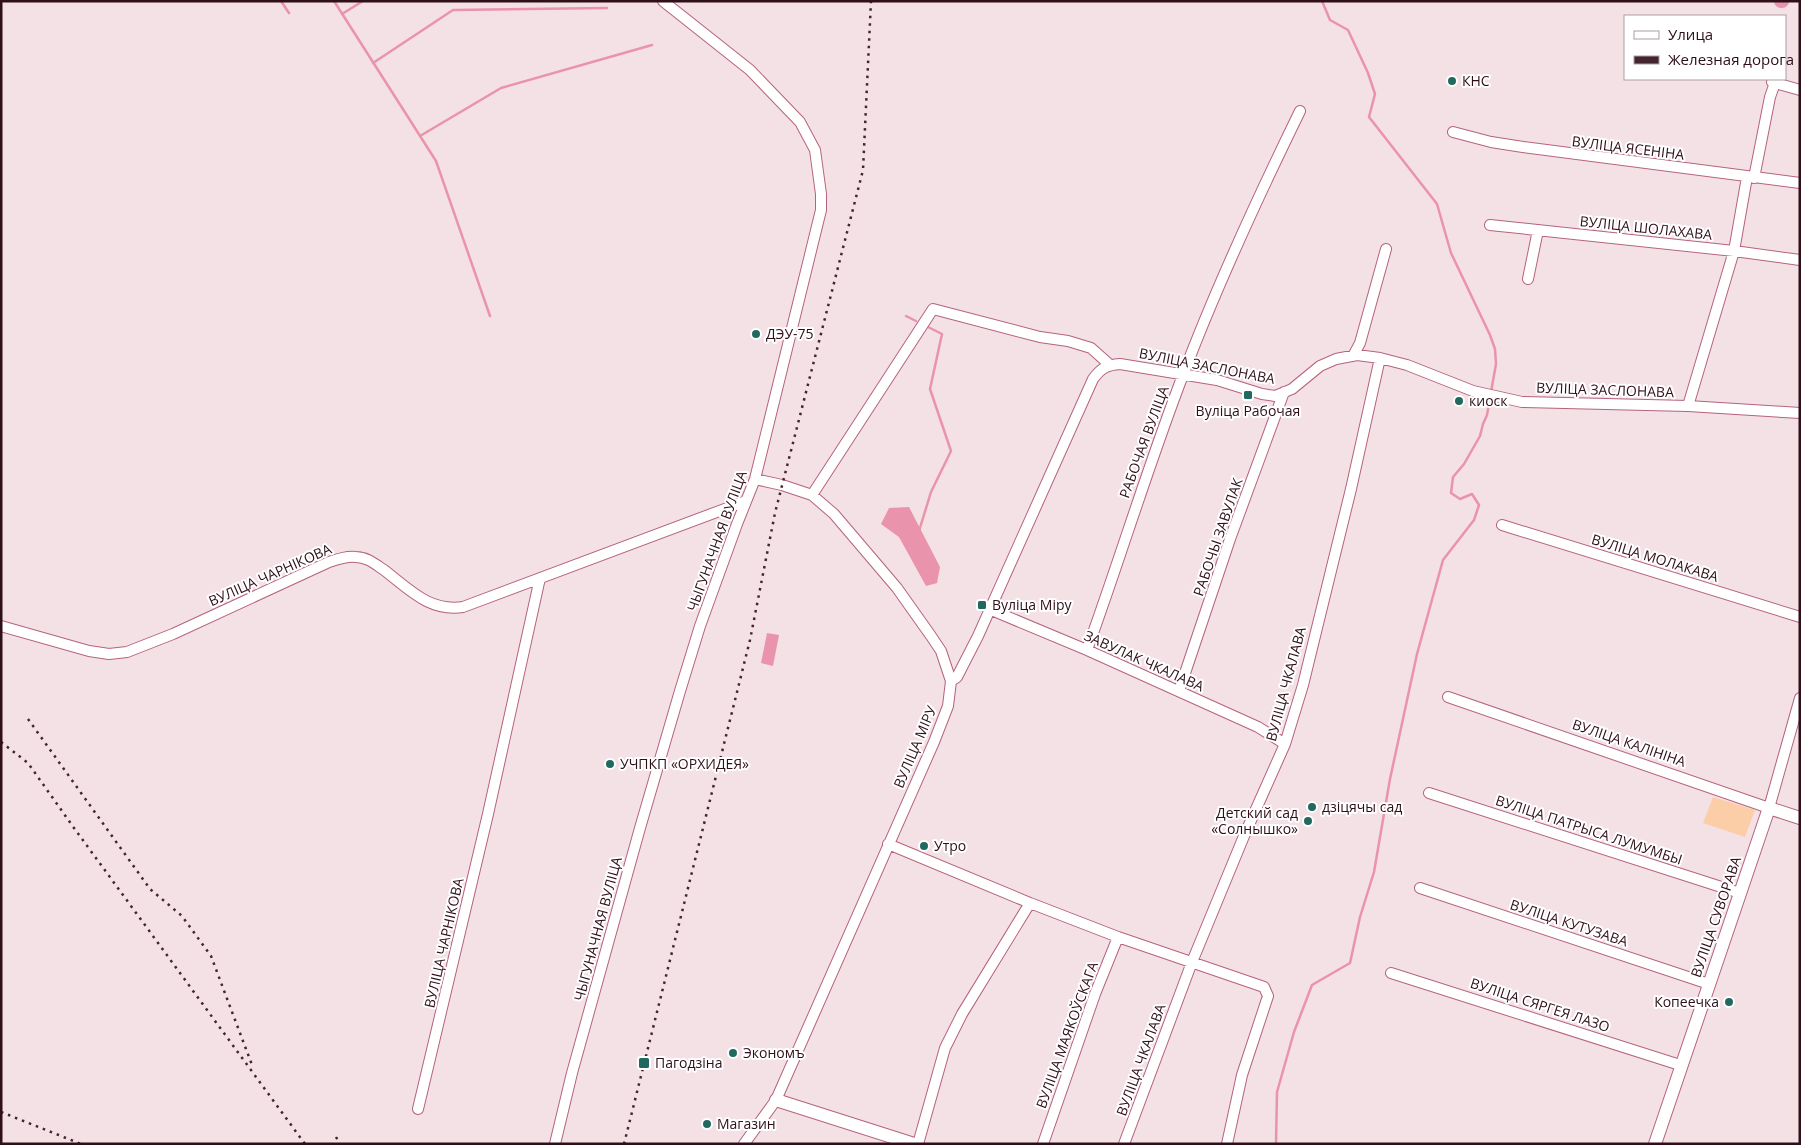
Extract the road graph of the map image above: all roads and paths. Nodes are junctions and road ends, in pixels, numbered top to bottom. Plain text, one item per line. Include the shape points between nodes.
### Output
1 (663, 1) edge
2 (1800, 90) edge
3 (1300, 111) dead end
4 (1453, 132) dead end
5 (1751, 177) junction
6 (1800, 183) edge
7 (1490, 225) dead end
8 (1538, 230) junction
9 (1386, 249) dead end
10 (1734, 251) junction
11 (1800, 260) edge
12 (1528, 279) dead end
13 (1353, 356) junction
14 (1380, 358) junction
15 (1110, 365) junction
16 (1183, 374) junction
17 (1284, 392) junction
18 (1688, 406) junction
19 (1800, 413) edge
20 (755, 480) junction
21 (812, 495) junction
22 (746, 501) junction
23 (1502, 525) dead end
24 (540, 578) junction
25 (989, 609) junction
26 (1800, 617) edge
27 (1, 626) edge
28 (1087, 650) junction
29 (951, 681) junction
30 (1179, 691) junction
31 (1448, 697) dead end
32 (1800, 698) edge
33 (1798, 714) edge
34 (1285, 744) junction
35 (1429, 793) dead end
36 (1769, 808) junction
37 (1800, 818) edge
38 (888, 844) junction
39 (1420, 888) dead end
40 (1740, 893) junction
41 (1030, 903) junction
42 (1118, 937) junction
43 (1192, 962) junction
44 (1391, 973) dead end
45 (1709, 984) junction
46 (1680, 1065) junction
47 (776, 1100) junction
48 (418, 1109) dead end
49 (555, 1144) edge
50 (744, 1144) edge
51 (914, 1144) edge
52 (918, 1144) edge
53 (1043, 1144) edge
54 (1124, 1144) edge
55 (1227, 1144) edge
56 (1655, 1144) edge

1 - 20 street, ЧЫГУНАЧНАЯ ВУЛІЦА via 750,70 800,122 815,150 821,210
2 - 5 street via 1773,82
3 - 16 street, РАБОЧАЯ ВУЛІЦА via 1264,185
4 - 5 street, ВУЛІЦА ЯСЕНІНА via 1523,148
5 - 6 street, ВУЛІЦА ЯСЕНІНА
5 - 10 street
7 - 8 street, ВУЛІЦА ШОЛАХАВА
8 - 10 street, ВУЛІЦА ШОЛАХАВА
8 - 12 street
9 - 13 street via 1360,343
10 - 11 street, ВУЛІЦА ШОЛАХАВА
10 - 18 street
13 - 14 street, ВУЛІЦА ЗАСЛОНАВА
13 - 17 street, ВУЛІЦА ЗАСЛОНАВА via 1320,366
14 - 18 street, ВУЛІЦА ЗАСЛОНАВА via 1407,365 1472,391 1522,402
14 - 34 street, ВУЛІЦА ЧКАЛАВА via 1351,489
15 - 16 street, ВУЛІЦА ЗАСЛОНАВА
15 - 21 street via 1091,348 933,309
15 - 25 street, ВУЛІЦА МІРУ via 1100,369 1093,379
16 - 17 street, ВУЛІЦА ЗАСЛОНАВА via 1217,380 1262,394 1275,396
16 - 28 street, РАБОЧАЯ ВУЛІЦА
17 - 30 street, РАБОЧЫ ЗАВУЛАК
18 - 19 street, ВУЛІЦА ЗАСЛОНАВА
20 - 21 street
20 - 22 street, ЧЫГУНАЧНАЯ ВУЛІЦА
21 - 29 street via 834,514 897,588 932,636
22 - 24 street, ВУЛІЦА ЧАРНІКОВА
22 - 49 street, ЧЫГУНАЧНАЯ ВУЛІЦА via 700,626 677,700
23 - 26 street, ВУЛІЦА МОЛАКАВА
24 - 27 street, ВУЛІЦА ЧАРНІКОВА via 450,609 423,600 371,561 357,556 344,557 127,652 89,651
24 - 48 street, ВУЛІЦА ЧАРНІКОВА via 484,833
25 - 28 street, ЗАВУЛАК ЧКАЛАВА
25 - 29 street, ВУЛІЦА МІРУ via 957,677
28 - 30 street, ЗАВУЛАК ЧКАЛАВА
29 - 38 street, ВУЛІЦА МІРУ via 948,706
30 - 34 street, ЗАВУЛАК ЧКАЛАВА via 1258,727
31 - 36 street, ВУЛІЦА КАЛІНІНА
32 - 33 street, ВУЛІЦА СУВОРАВА
33 - 36 street, ВУЛІЦА СУВОРАВА
34 - 43 street, ВУЛІЦА ЧКАЛАВА
35 - 40 street, ВУЛІЦА ПАТРЫСА ЛУМУМБЫ
36 - 37 main road, ВУЛІЦА КАЛІНІНА
36 - 40 main road, ВУЛІЦА СУВОРАВА
38 - 41 street
38 - 47 street, ВУЛІЦА МІРУ
39 - 45 street, ВУЛІЦА КУТУЗАВА
40 - 45 main road, ВУЛІЦА СУВОРАВА
41 - 42 street
41 - 52 street via 962,1014 945,1048
42 - 43 street
42 - 53 street, ВУЛІЦА МАЯКОЎСКАГА
43 - 54 street, ВУЛІЦА ЧКАЛАВА
43 - 55 street via 1264,987 1268,996 1242,1075
44 - 46 street, ВУЛІЦА СЯРГЕЯ ЛАЗО
45 - 46 main road, ВУЛІЦА СУВОРАВА
46 - 56 main road, ВУЛІЦА СУВОРАВА
47 - 50 street, ВУЛІЦА МІРУ
47 - 51 main road

